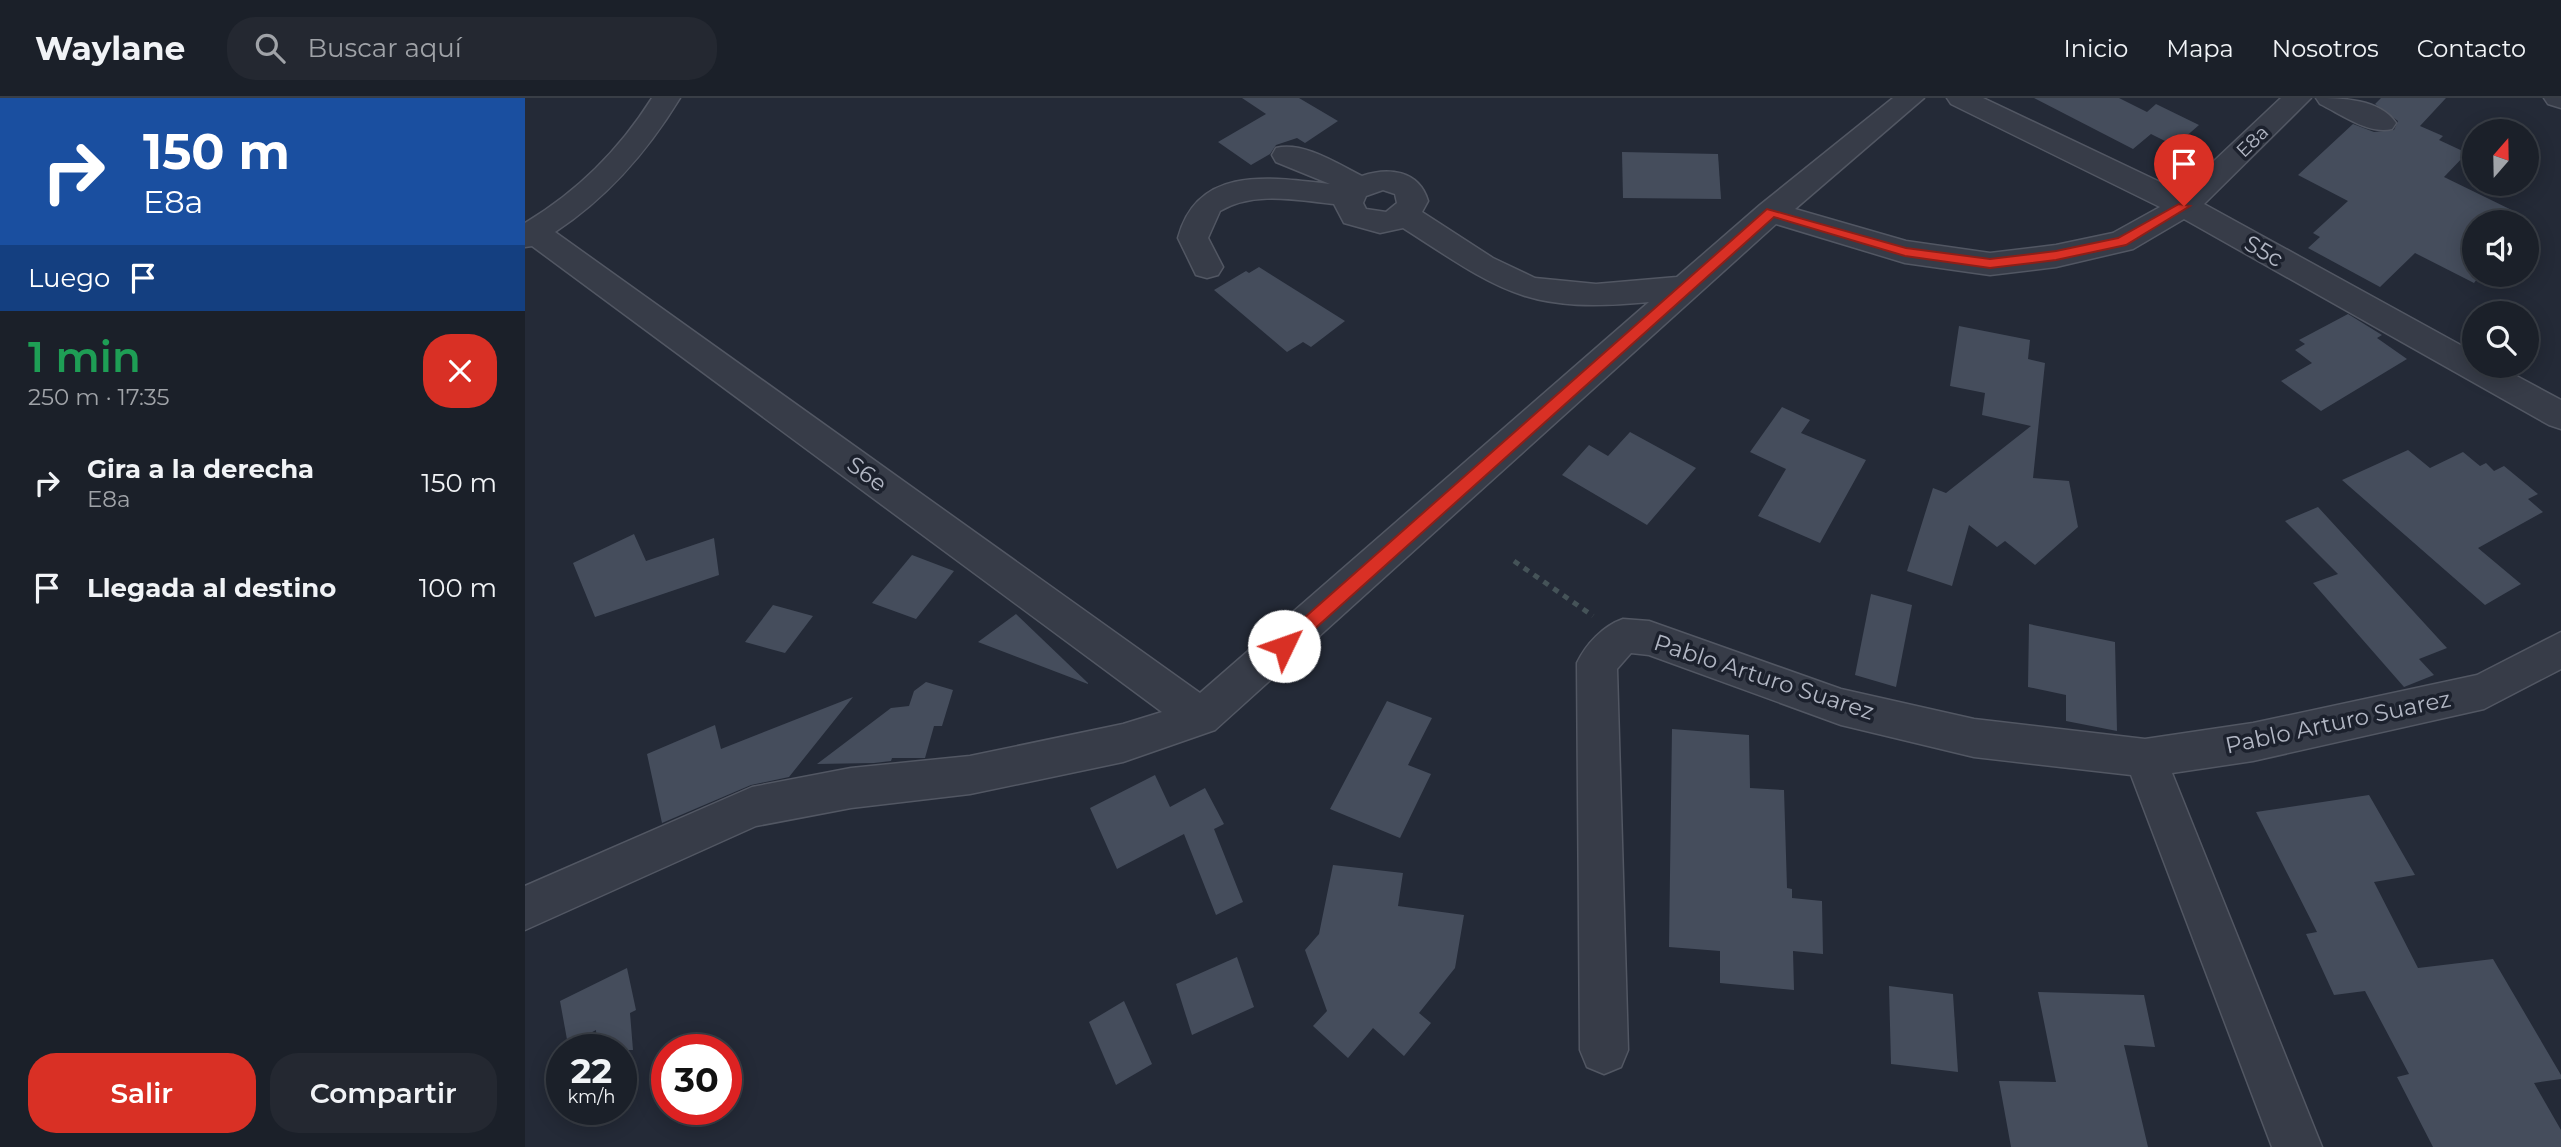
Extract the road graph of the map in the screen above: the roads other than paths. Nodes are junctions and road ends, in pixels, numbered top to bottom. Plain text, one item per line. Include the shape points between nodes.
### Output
1 (666, 98) edge
2 (1961, 98) edge
3 (2297, 98) edge
4 (2330, 98) edge
5 (1903, 99) edge
6 (2382, 123) dead end
7 (1286, 155) dead end
8 (1354, 192) junction
9 (2184, 206) junction
10 (1771, 212) junction
11 (529, 234) edge
12 (1207, 267) dead end
13 (1685, 288) junction
14 (2561, 416) edge
15 (2561, 649) edge
16 (1201, 717) junction
17 (2145, 758) junction
18 (525, 908) edge
19 (1604, 1050) dead end
20 (2297, 1147) edge

1 - 11 street via 626,155 593,187
2 - 9 street, S5c
3 - 9 street, E8a
4 - 6 street
5 - 10 street
7 - 8 street via 1323,168
8 - 12 street via 1250,189 1227,195 1208,205 1197,220 1193,238
8 - 13 street via 1381,180 1401,183 1413,201 1405,215 1511,281 1583,293
9 - 10 street, E8a via 2122,242 1990,264 1905,252
9 - 14 street, S5c
10 - 13 street
11 - 16 street, S6e
13 - 16 street
15 - 17 street, Pablo Arturo Suarez via 2484,691 2253,742
16 - 18 street via 1123,743 970,775 851,788 753,807
17 - 19 street, Pablo Arturo Suarez via 1974,738 1841,707 1649,638 1623,636 1597,663
17 - 20 street

